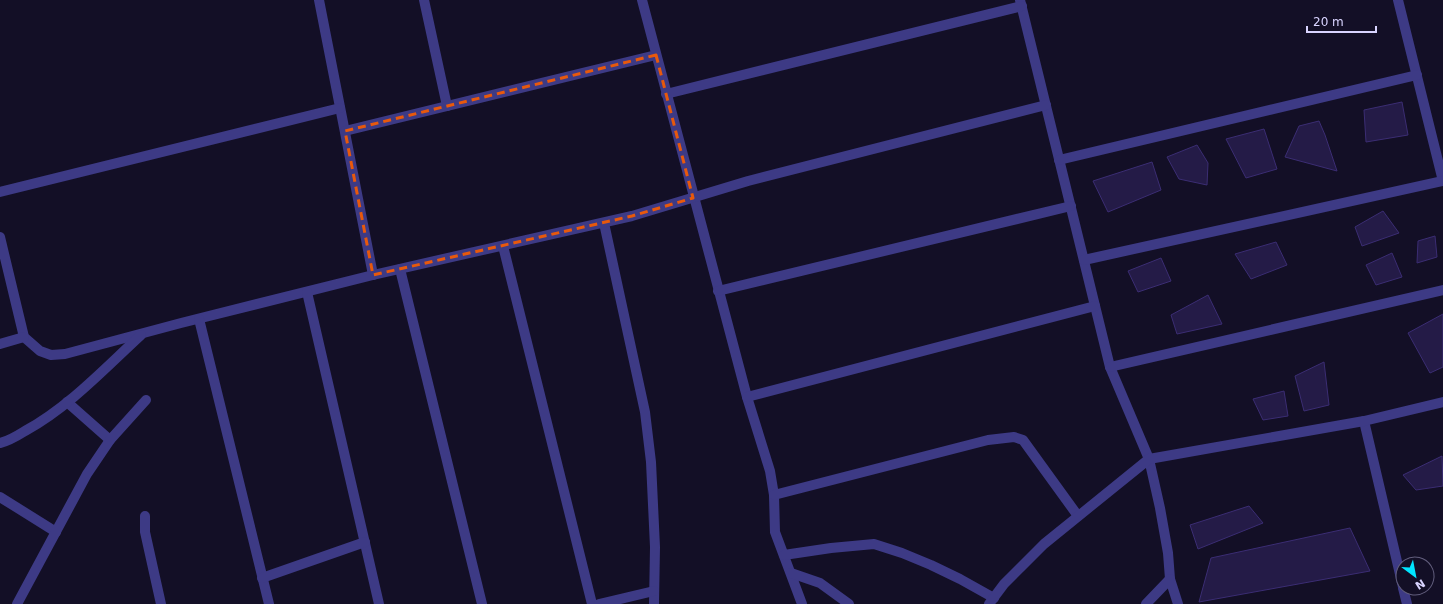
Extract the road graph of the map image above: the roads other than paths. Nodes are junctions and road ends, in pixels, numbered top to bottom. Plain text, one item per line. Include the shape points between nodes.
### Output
1 (319, 0) edge
2 (424, 0) edge
3 (642, 0) edge
4 (1400, 0) edge
5 (1021, 3) edge
6 (656, 55) junction
7 (1417, 76) junction
8 (666, 94) junction
9 (1046, 105) junction
10 (447, 106) junction
11 (340, 108) junction
12 (345, 131) junction
13 (1059, 160) junction
14 (1443, 181) edge
15 (0, 192) edge
16 (693, 198) junction
17 (1071, 206) junction
18 (604, 223) junction
19 (0, 237) edge
20 (503, 246) junction
21 (1084, 260) junction
22 (400, 270) junction
23 (373, 276) junction
24 (1443, 290) edge
25 (718, 291) junction
26 (306, 292) junction
27 (1095, 306) junction
28 (199, 319) junction
29 (143, 333) junction
30 (24, 338) junction
31 (0, 344) edge
32 (1110, 366) junction
33 (747, 397) junction
34 (146, 400) dead end
35 (67, 402) junction
36 (1443, 402) edge
37 (1364, 421) junction
38 (110, 440) junction
39 (0, 443) edge
40 (1149, 458) junction
41 (774, 495) junction
42 (0, 497) edge
43 (145, 516) dead end
44 (1078, 516) junction
45 (56, 532) junction
46 (365, 542) junction
47 (784, 555) junction
48 (1396, 556) edge
49 (791, 573) junction
50 (262, 578) junction
51 (1170, 578) junction
52 (654, 590) junction
53 (992, 601) edge
54 (17, 604) edge
55 (161, 604) edge
56 (269, 604) edge
57 (379, 604) edge
58 (482, 604) edge
59 (592, 604) edge
60 (599, 604) edge
61 (654, 604) edge
62 (802, 604) edge
63 (849, 604) edge
64 (1146, 604) edge
65 (1178, 604) edge

1 - 11 street
2 - 10 street
3 - 6 street
4 - 7 street
5 - 8 street
5 - 9 street
6 - 8 street
6 - 10 street
7 - 13 street
7 - 14 street
8 - 16 street
9 - 13 street
9 - 16 street via 748,180
10 - 12 street
11 - 12 street
11 - 15 street
12 - 23 street
13 - 17 street
14 - 21 street
16 - 18 street
16 - 25 street
17 - 21 street
17 - 25 street
18 - 20 street
18 - 52 street via 645,412 651,462 655,547
19 - 30 street
20 - 22 street
20 - 59 street
21 - 27 street
22 - 23 street
22 - 58 street
23 - 26 street
24 - 32 street
25 - 33 street
26 - 28 street
26 - 46 street
27 - 32 street
27 - 33 street
28 - 29 street
28 - 50 street
29 - 30 street via 66,354 51,355 40,351
29 - 35 street
30 - 31 street
32 - 40 street
33 - 41 street via 770,471
34 - 38 street
35 - 38 street
35 - 39 street via 42,422
36 - 37 street
37 - 40 street
37 - 48 street
38 - 45 street via 87,474
40 - 44 street
40 - 51 street via 1160,508
41 - 44 street via 988,440 1014,437 1022,440
41 - 47 street via 775,532
42 - 45 street
43 - 55 street via 145,532
44 - 53 street via 1044,544 1004,584
45 - 54 street
46 - 50 street
46 - 57 street
47 - 49 street
47 - 53 street via 874,544 902,553 960,579
49 - 62 street
49 - 63 street via 820,583
50 - 56 street
51 - 64 street
51 - 65 street
52 - 60 street
52 - 61 street

